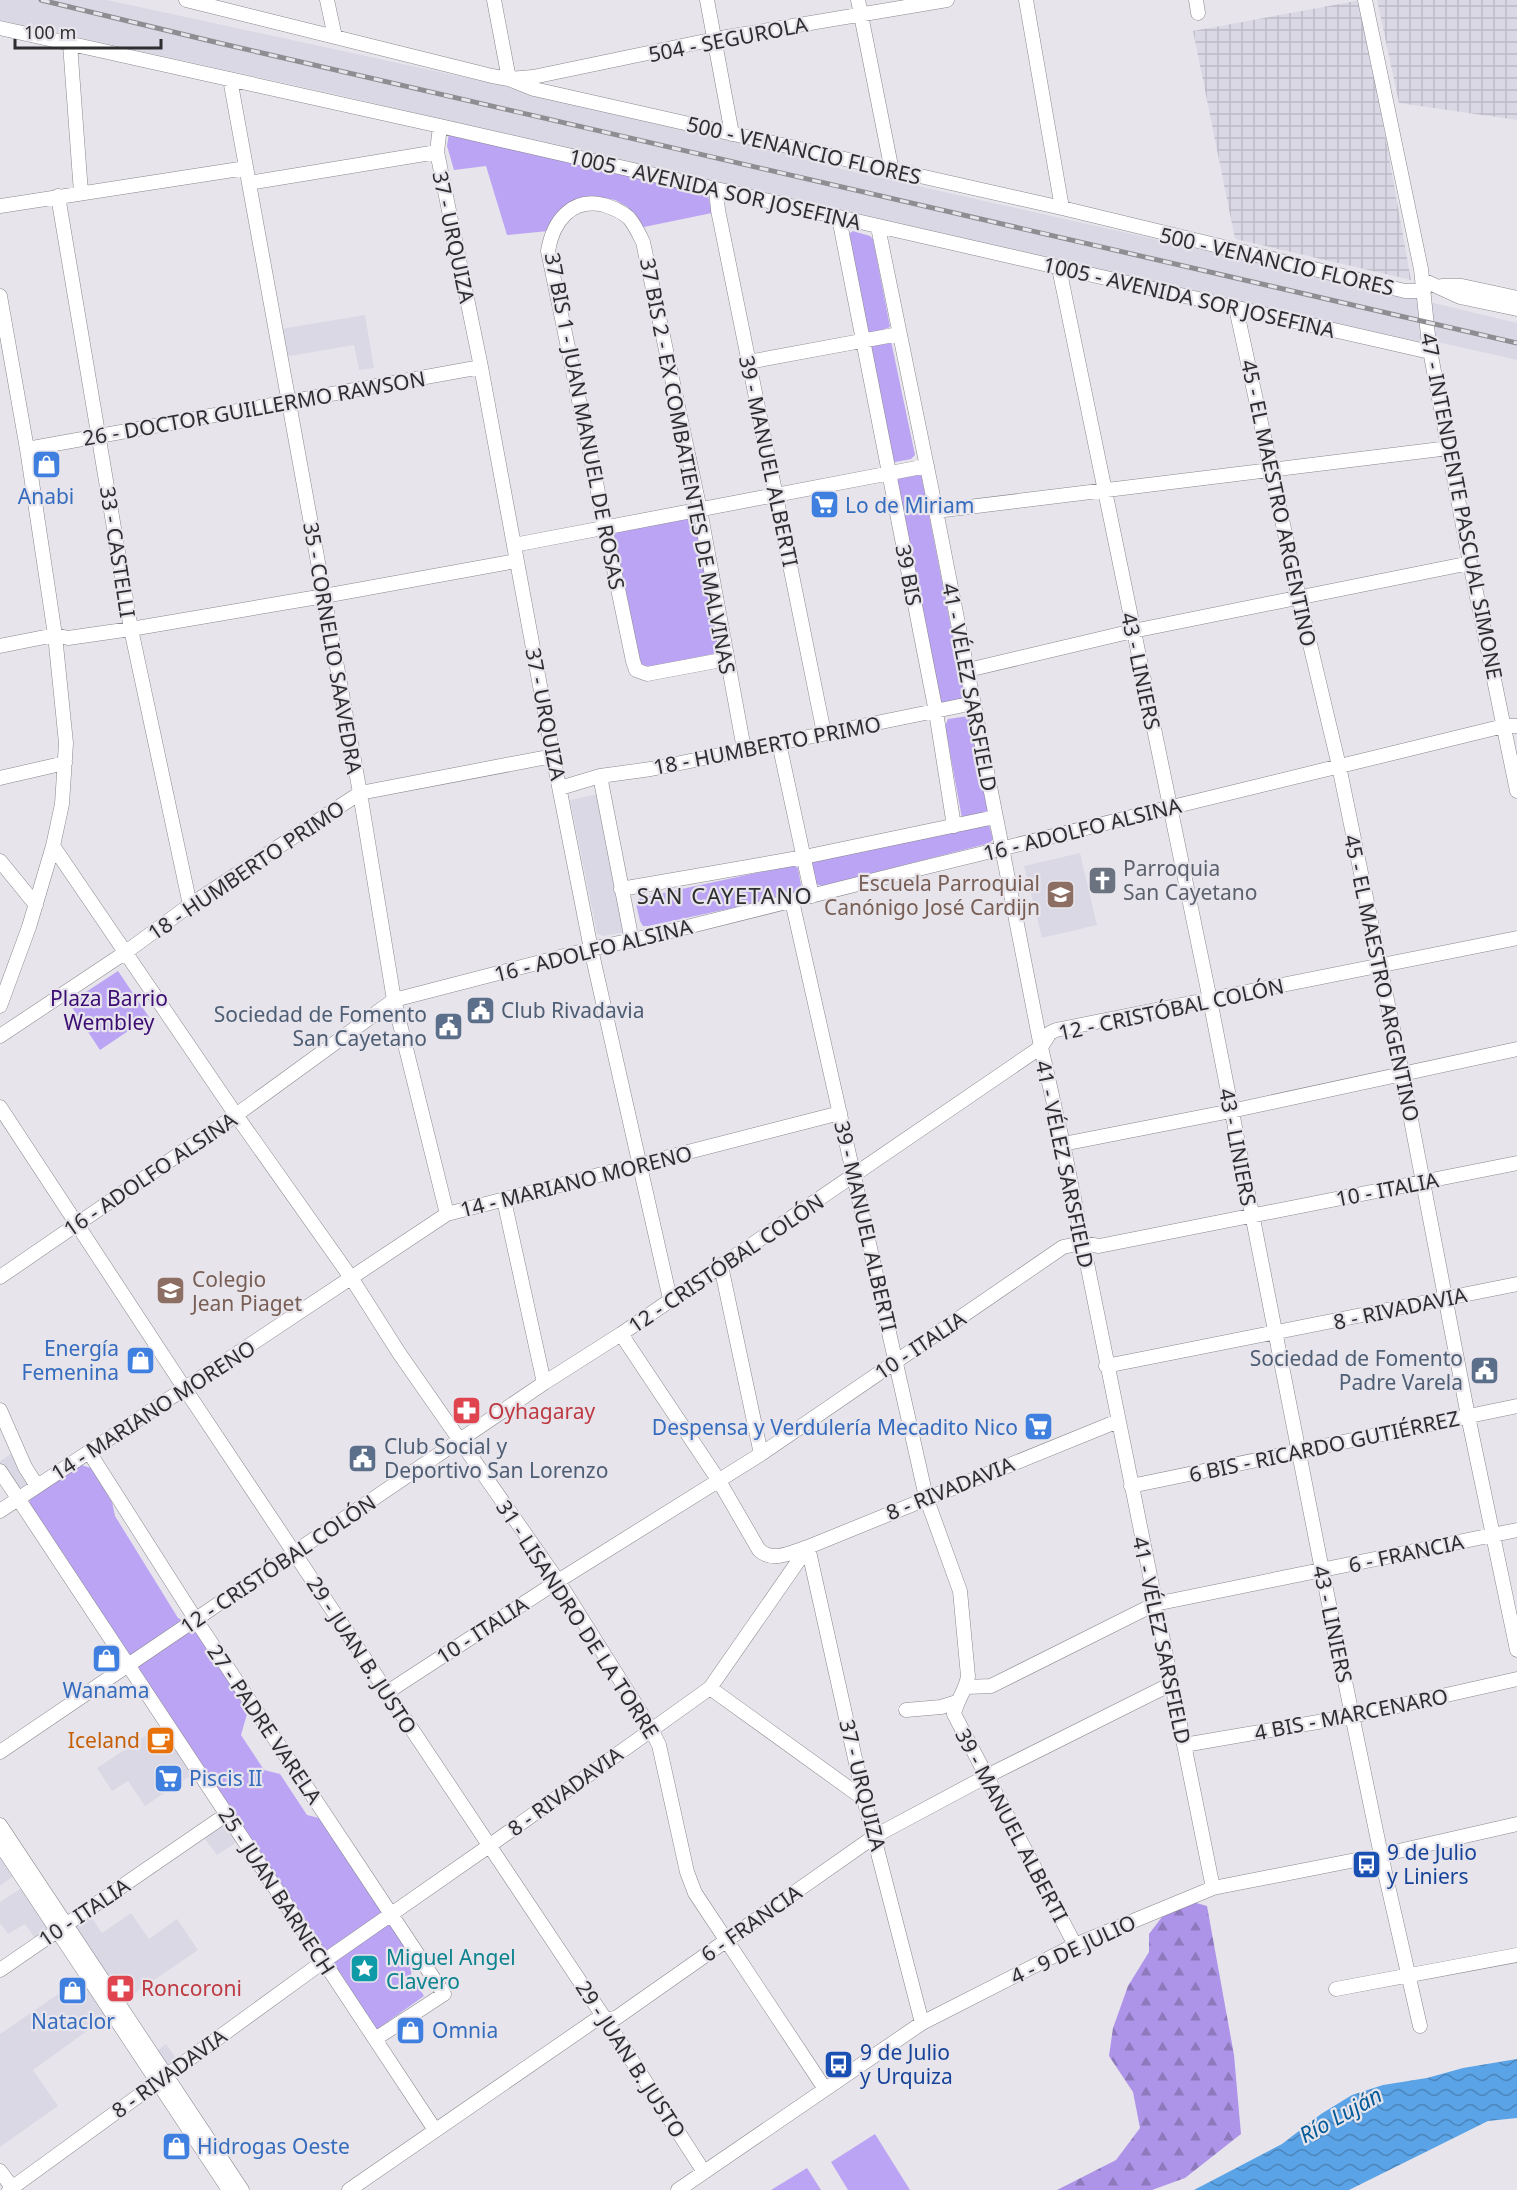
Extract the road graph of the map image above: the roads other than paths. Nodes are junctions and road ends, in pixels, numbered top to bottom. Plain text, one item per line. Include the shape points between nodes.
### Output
1 (186, 0) edge
2 (327, 0) edge
3 (494, 0) edge
4 (707, 0) edge
5 (858, 0) edge
6 (947, 0) edge
7 (1026, 0) edge
8 (1365, 0) edge
9 (235, 6) edge
10 (861, 14) junction
11 (0, 28) edge
12 (335, 37) junction
13 (715, 39) junction
14 (70, 44) junction
15 (230, 79) junction
16 (509, 79) junction
17 (441, 126) junction
18 (732, 134) junction
19 (437, 152) junction
20 (246, 168) junction
21 (892, 171) junction
22 (249, 183) junction
23 (716, 189) junction
24 (81, 193) junction
25 (58, 196) junction
26 (601, 204) joint
27 (0, 206) edge
28 (1062, 208) junction
29 (839, 218) junction
30 (878, 227) junction
31 (1059, 268) junction
32 (1423, 285) junction
33 (1440, 286) junction
34 (0, 296) edge
35 (1517, 298) edge
36 (1236, 308) junction
37 (1517, 309) edge
38 (899, 334) junction
39 (861, 339) junction
40 (1430, 352) junction
41 (748, 362) junction
42 (481, 367) junction
43 (6, 372) edge
44 (288, 403) junction
45 (99, 436) junction
46 (27, 448) junction
47 (1449, 448) junction
48 (927, 466) junction
49 (1270, 469) junction
50 (888, 472) junction
51 (1104, 490) junction
52 (776, 494) junction
53 (700, 510) junction
54 (936, 511) junction
55 (605, 529) junction
56 (514, 545) junction
57 (516, 561) junction
58 (1470, 563) junction
59 (324, 596) junction
60 (1299, 598) junction
61 (131, 628) junction
62 (1133, 631) junction
63 (55, 635) junction
64 (0, 645) edge
65 (727, 659) junction
66 (968, 670) junction
67 (974, 704) junction
68 (936, 712) junction
69 (1510, 726) edge
70 (824, 733) junction
71 (779, 743) junction
72 (744, 749) junction
73 (553, 756) junction
74 (65, 764) junction
75 (1338, 766) junction
76 (600, 776) junction
77 (0, 778) edge
78 (560, 788) junction
79 (1517, 790) edge
80 (360, 793) junction
81 (1170, 807) junction
82 (995, 817) junction
83 (954, 826) junction
84 (53, 846) junction
85 (1002, 848) junction
86 (804, 857) junction
87 (0, 861) edge
88 (621, 889) junction
89 (812, 896) junction
90 (792, 901) junction
91 (36, 905) junction
92 (190, 905) junction
93 (1517, 938) edge
94 (632, 940) junction
95 (591, 949) junction
96 (126, 952) junction
97 (1379, 966) junction
98 (394, 1000) junction
99 (1210, 1000) junction
100 (0, 1006) edge
101 (0, 1036) edge
102 (1041, 1047) junction
103 (1517, 1049) edge
104 (1402, 1073) junction
105 (0, 1107) edge
106 (1231, 1111) junction
107 (840, 1113) junction
108 (236, 1115) junction
109 (1063, 1144) junction
110 (1517, 1163) edge
111 (639, 1166) junction
112 (854, 1176) junction
113 (1423, 1182) junction
114 (504, 1200) junction
115 (447, 1214) junction
116 (1251, 1216) junction
117 (76, 1224) junction
118 (1081, 1243) junction
119 (721, 1266) junction
120 (0, 1277) edge
121 (351, 1279) junction
122 (1517, 1284) edge
123 (1446, 1298) junction
124 (670, 1299) junction
125 (621, 1334) junction
126 (1275, 1334) junction
127 (896, 1361) junction
128 (1107, 1366) junction
129 (544, 1383) junction
130 (185, 1389) junction
131 (1517, 1406) edge
132 (0, 1410) edge
133 (1468, 1416) junction
134 (1118, 1421) junction
135 (459, 1441) junction
136 (89, 1452) junction
137 (1299, 1452) junction
138 (761, 1454) junction
139 (0, 1471) edge
140 (719, 1481) junction
141 (37, 1486) junction
142 (1131, 1486) junction
143 (926, 1497) junction
144 (19, 1498) junction
145 (0, 1511) edge
146 (1517, 1530) edge
147 (1494, 1535) junction
148 (808, 1547) junction
149 (294, 1553) junction
150 (1322, 1570) junction
151 (558, 1581) junction
152 (1155, 1604) junction
153 (196, 1620) junction
154 (1517, 1650) edge
155 (129, 1666) junction
156 (1517, 1679) edge
157 (1171, 1684) junction
158 (967, 1687) junction
159 (710, 1688) junction
160 (386, 1693) junction
161 (957, 1702) junction
162 (906, 1710) dead end
163 (1353, 1716) junction
164 (651, 1729) junction
165 (1184, 1745) junction
166 (0, 1752) edge
167 (987, 1776) junction
168 (864, 1799) junction
169 (227, 1814) junction
170 (1517, 1824) edge
171 (0, 1825) edge
172 (874, 1836) junction
173 (0, 1844) edge
174 (489, 1846) junction
175 (1381, 1855) junction
176 (1213, 1888) junction
177 (392, 1914) junction
178 (61, 1927) junction
179 (727, 1940) junction
180 (1075, 1945) junction
181 (1517, 1955) edge
182 (324, 1961) junction
183 (0, 1970) edge
184 (1408, 1974) junction
185 (1336, 1989) dead end
186 (605, 2019) junction
187 (922, 2023) junction
188 (1420, 2026) dead end
189 (375, 2039) junction
190 (162, 2079) junction
191 (825, 2089) junction
192 (435, 2130) junction
193 (0, 2171) edge
194 (704, 2172) junction
195 (12, 2189) edge
196 (229, 2190) edge
197 (242, 2190) edge
198 (349, 2190) edge
199 (678, 2190) edge

1 - 9 street, 500 - VENANCIO FLORES
2 - 12 street
3 - 16 street
4 - 13 street
5 - 10 street
6 - 10 street, 504 - SEGUROLA
7 - 28 street
8 - 32 street, 47 - INTENDENTE PASCUAL SIMONE
9 - 12 street, 500 - VENANCIO FLORES
10 - 13 street, 504 - SEGUROLA
10 - 21 street
11 - 14 street, 1005 - AVENIDA SOR JOSEFINA
12 - 16 street, 500 - VENANCIO FLORES
13 - 16 street, 504 - SEGUROLA
13 - 18 street
14 - 15 street, 1005 - AVENIDA SOR JOSEFINA
14 - 24 street
15 - 17 street, 1005 - AVENIDA SOR JOSEFINA
15 - 20 street, 35 - CORNELIO SAAVEDRA
16 - 18 street, 500 - VENANCIO FLORES via 534,89
17 - 19 street, 37 - URQUIZA
17 - 23 street, 1005 - AVENIDA SOR JOSEFINA
18 - 21 street, 500 - VENANCIO FLORES
19 - 22 street
19 - 42 street, 37 - URQUIZA
20 - 22 street, 35 - CORNELIO SAAVEDRA
20 - 24 street
21 - 28 street, 500 - VENANCIO FLORES
22 - 44 street, 35 - CORNELIO SAAVEDRA
23 - 29 street, 1005 - AVENIDA SOR JOSEFINA
23 - 41 street, 39 - MANUEL ALBERTI
24 - 25 street
25 - 27 street
25 - 45 street, 33 - CASTELLI
26 - 53 street, 37 BIS 2 - EX COMBATIENTES DE MALVINAS via 628,217 643,242
26 - 55 street, 37 BIS 1 - JUAN MANUEL DE ROSAS via 582,203 572,209 557,224 548,251
28 - 32 street, 500 - VENANCIO FLORES via 1405,291
29 - 30 street, 1005 - AVENIDA SOR JOSEFINA
29 - 39 street, 39 BIS
30 - 31 street, 1005 - AVENIDA SOR JOSEFINA
30 - 38 street, 41 - VÉLEZ SARSFIELD
31 - 36 street, 1005 - AVENIDA SOR JOSEFINA
31 - 51 street, 43 - LINIERS
32 - 33 street, 500 - VENANCIO FLORES
32 - 40 street, 47 - INTENDENTE PASCUAL SIMONE
33 - 35 street, 500 - VENANCIO FLORES via 1462,286
33 - 37 street, 500 - VENANCIO FLORES via 1460,297
34 - 43 street
36 - 40 street, 1005 - AVENIDA SOR JOSEFINA
36 - 49 street, 45 - EL MAESTRO ARGENTINO
38 - 39 street
38 - 48 street, 41 - VÉLEZ SARSFIELD
39 - 41 street
39 - 50 street, 39 BIS
40 - 47 street, 47 - INTENDENTE PASCUAL SIMONE
41 - 52 street, 39 - MANUEL ALBERTI
42 - 44 street, 26 - DOCTOR GUILLERMO RAWSON
42 - 56 street, 37 - URQUIZA
43 - 46 street
44 - 45 street, 26 - DOCTOR GUILLERMO RAWSON
44 - 59 street, 35 - CORNELIO SAAVEDRA
45 - 46 street, 26 - DOCTOR GUILLERMO RAWSON
45 - 61 street, 33 - CASTELLI
46 - 63 street
47 - 49 street
47 - 58 street, 47 - INTENDENTE PASCUAL SIMONE
48 - 50 street
48 - 54 street, 41 - VÉLEZ SARSFIELD
49 - 51 street
49 - 60 street, 45 - EL MAESTRO ARGENTINO
50 - 52 street
50 - 68 street, 39 BIS
51 - 54 street
51 - 62 street, 43 - LINIERS
52 - 53 street
52 - 70 street, 39 - MANUEL ALBERTI
53 - 55 street
53 - 65 street, 37 BIS 2 - EX COMBATIENTES DE MALVINAS
54 - 66 street, 41 - VÉLEZ SARSFIELD
55 - 56 street
55 - 65 street, 37 BIS 1 - JUAN MANUEL DE ROSAS via 636,670 647,674
56 - 57 street, 37 - URQUIZA
57 - 59 street
57 - 73 street, 37 - URQUIZA
58 - 60 street
58 - 69 street, 47 - INTENDENTE PASCUAL SIMONE
59 - 61 street
59 - 80 street, 35 - CORNELIO SAAVEDRA
60 - 62 street
60 - 75 street, 45 - EL MAESTRO ARGENTINO
61 - 63 street via 68,639
61 - 92 street, 33 - CASTELLI
62 - 66 street
62 - 81 street, 43 - LINIERS
63 - 64 street
63 - 74 street via 63,698
65 - 72 street, 37 BIS 2 - EX COMBATIENTES DE MALVINAS
66 - 67 street, 41 - VÉLEZ SARSFIELD
67 - 68 street, 18 - HUMBERTO PRIMO
67 - 82 street, 41 - VÉLEZ SARSFIELD
68 - 70 street, 18 - HUMBERTO PRIMO
68 - 83 street, 39 BIS
69 - 75 street, 16 - ADOLFO ALSINA
69 - 79 street, 47 - INTENDENTE PASCUAL SIMONE
70 - 71 street, 18 - HUMBERTO PRIMO
71 - 72 street, 18 - HUMBERTO PRIMO
71 - 86 street
72 - 76 street, 18 - HUMBERTO PRIMO
73 - 78 street, 37 - URQUIZA
73 - 80 street, 18 - HUMBERTO PRIMO
74 - 77 street
74 - 84 street
75 - 81 street, 16 - ADOLFO ALSINA
75 - 97 street, 45 - EL MAESTRO ARGENTINO
76 - 78 street, 18 - HUMBERTO PRIMO
76 - 88 street
78 - 95 street, 37 - URQUIZA
80 - 92 street, 18 - HUMBERTO PRIMO
80 - 98 street, 35 - CORNELIO SAAVEDRA
81 - 85 street, 16 - ADOLFO ALSINA
81 - 99 street, 43 - LINIERS
82 - 83 street
82 - 85 street, 41 - VÉLEZ SARSFIELD
83 - 86 street
84 - 91 street
84 - 96 street, 31 - LISANDRO DE LA TORRE
85 - 89 street, 16 - ADOLFO ALSINA
85 - 102 street, 41 - VÉLEZ SARSFIELD
86 - 88 street
86 - 89 street
87 - 91 street
88 - 94 street
89 - 90 street, 16 - ADOLFO ALSINA
90 - 94 street, 16 - ADOLFO ALSINA
90 - 107 street, 39 - MANUEL ALBERTI
91 - 100 street
92 - 96 street, 18 - HUMBERTO PRIMO
93 - 97 street, 12 - CRISTÓBAL COLÓN
94 - 95 street, 16 - ADOLFO ALSINA
95 - 98 street, 16 - ADOLFO ALSINA
95 - 111 street, 37 - URQUIZA
96 - 101 street, 18 - HUMBERTO PRIMO
96 - 108 street, 31 - LISANDRO DE LA TORRE
97 - 99 street, 12 - CRISTÓBAL COLÓN
97 - 104 street, 45 - EL MAESTRO ARGENTINO
98 - 108 street, 16 - ADOLFO ALSINA
98 - 115 street, 35 - CORNELIO SAAVEDRA
99 - 102 street, 12 - CRISTÓBAL COLÓN via 1056,1030
99 - 106 street, 43 - LINIERS
102 - 109 street, 41 - VÉLEZ SARSFIELD
102 - 112 street, 12 - CRISTÓBAL COLÓN
103 - 104 street
104 - 106 street
104 - 113 street, 45 - EL MAESTRO ARGENTINO
105 - 117 street, 29 - JUAN B. JUSTO
106 - 109 street
106 - 116 street, 43 - LINIERS
107 - 111 street, 14 - MARIANO MORENO
107 - 112 street, 39 - MANUEL ALBERTI
108 - 117 street, 16 - ADOLFO ALSINA
108 - 121 street, 31 - LISANDRO DE LA TORRE
109 - 118 street, 41 - VÉLEZ SARSFIELD
110 - 113 street, 10 - ITALIA
111 - 114 street, 14 - MARIANO MORENO
111 - 124 street, 37 - URQUIZA
112 - 119 street, 12 - CRISTÓBAL COLÓN
112 - 127 street, 39 - MANUEL ALBERTI
113 - 116 street, 10 - ITALIA
113 - 123 street, 45 - EL MAESTRO ARGENTINO
114 - 115 street, 14 - MARIANO MORENO
114 - 129 street
115 - 121 street, 14 - MARIANO MORENO
116 - 118 street, 10 - ITALIA via 1099,1246
116 - 126 street, 43 - LINIERS
117 - 120 street, 16 - ADOLFO ALSINA
117 - 130 street, 29 - JUAN B. JUSTO
118 - 127 street, 10 - ITALIA via 1063,1247
118 - 128 street, 41 - VÉLEZ SARSFIELD
119 - 124 street, 12 - CRISTÓBAL COLÓN
119 - 138 street
121 - 130 street, 14 - MARIANO MORENO
121 - 135 street, 31 - LISANDRO DE LA TORRE
122 - 123 street, 8 - RIVADAVIA
123 - 126 street, 8 - RIVADAVIA
123 - 133 street, 45 - EL MAESTRO ARGENTINO
124 - 125 street, 12 - CRISTÓBAL COLÓN
125 - 129 street, 12 - CRISTÓBAL COLÓN
125 - 140 street
126 - 128 street, 8 - RIVADAVIA
126 - 137 street, 43 - LINIERS
127 - 138 street, 10 - ITALIA
127 - 143 street, 39 - MANUEL ALBERTI
128 - 134 street, 41 - VÉLEZ SARSFIELD
129 - 135 street, 12 - CRISTÓBAL COLÓN
130 - 136 street, 14 - MARIANO MORENO
130 - 149 street, 29 - JUAN B. JUSTO
131 - 133 street, 6 BIS - RICARDO GUTIÉRREZ
132 - 141 street
133 - 137 street, 6 BIS - RICARDO GUTIÉRREZ
133 - 147 street, 45 - EL MAESTRO ARGENTINO
134 - 142 street, 41 - VÉLEZ SARSFIELD
134 - 143 street, 8 - RIVADAVIA
135 - 149 street, 12 - CRISTÓBAL COLÓN
135 - 151 street, 31 - LISANDRO DE LA TORRE
136 - 141 street, 14 - MARIANO MORENO
136 - 153 street, 27 - PADRE VARELA
137 - 142 street, 6 BIS - RICARDO GUTIÉRREZ
137 - 150 street, 43 - LINIERS
138 - 140 street, 10 - ITALIA
139 - 144 street, 25 - JUAN BARNECH
140 - 148 street via 766,1556 774,1558
140 - 151 street, 10 - ITALIA
141 - 144 street, 14 - MARIANO MORENO
142 - 152 street, 41 - VÉLEZ SARSFIELD
143 - 148 street, 8 - RIVADAVIA
143 - 158 street, 39 - MANUEL ALBERTI via 960,1591 968,1655
144 - 145 street, 14 - MARIANO MORENO
144 - 155 street, 25 - JUAN BARNECH
146 - 147 street, 6 - FRANCIA
147 - 150 street, 6 - FRANCIA
147 - 154 street, 45 - EL MAESTRO ARGENTINO
148 - 159 street, 8 - RIVADAVIA
148 - 168 street, 37 - URQUIZA
149 - 153 street, 12 - CRISTÓBAL COLÓN
149 - 160 street, 29 - JUAN B. JUSTO
150 - 152 street, 6 - FRANCIA
150 - 163 street, 43 - LINIERS
151 - 160 street, 10 - ITALIA
151 - 164 street, 31 - LISANDRO DE LA TORRE
152 - 157 street, 41 - VÉLEZ SARSFIELD
152 - 158 street via 991,1686
153 - 155 street, 12 - CRISTÓBAL COLÓN
153 - 177 street, 27 - PADRE VARELA
155 - 166 street, 12 - CRISTÓBAL COLÓN
155 - 169 street, 25 - JUAN BARNECH
156 - 163 street, 4 BIS - MARCENARO
157 - 165 street, 41 - VÉLEZ SARSFIELD
157 - 167 street, 6 - FRANCIA
158 - 161 street, 39 - MANUEL ALBERTI
159 - 164 street, 8 - RIVADAVIA
159 - 168 street
160 - 174 street, 29 - JUAN B. JUSTO
161 - 162 street
161 - 167 street, 39 - MANUEL ALBERTI via 954,1714
163 - 165 street, 4 BIS - MARCENARO
163 - 175 street, 43 - LINIERS
164 - 174 street, 8 - RIVADAVIA
164 - 179 street, 31 - LISANDRO DE LA TORRE via 659,1745 687,1872 695,1893
165 - 176 street, 41 - VÉLEZ SARSFIELD
167 - 172 street, 6 - FRANCIA
167 - 180 street, 39 - MANUEL ALBERTI
168 - 172 street, 37 - URQUIZA
169 - 178 street, 10 - ITALIA
169 - 182 street, 25 - JUAN BARNECH
170 - 175 street, 4 - 9 DE JULIO
171 - 178 street
172 - 179 street, 6 - FRANCIA
172 - 187 street, 37 - URQUIZA
173 - 178 street
174 - 177 street, 8 - RIVADAVIA
174 - 186 street, 29 - JUAN B. JUSTO
175 - 176 street, 4 - 9 DE JULIO
175 - 184 street, 43 - LINIERS
176 - 180 street, 4 - 9 DE JULIO
177 - 182 street, 8 - RIVADAVIA
177 - 189 street, 27 - PADRE VARELA via 444,1994
178 - 183 street, 10 - ITALIA
178 - 190 street
179 - 186 street, 6 - FRANCIA via 616,2018
179 - 191 street, 31 - LISANDRO DE LA TORRE
180 - 187 street, 4 - 9 DE JULIO
181 - 184 street
182 - 189 street, 25 - JUAN BARNECH
182 - 190 street, 8 - RIVADAVIA
184 - 185 street
184 - 188 street, 43 - LINIERS
186 - 192 street, 6 - FRANCIA via 594,2021
186 - 194 street, 29 - JUAN B. JUSTO
187 - 191 street, 4 - 9 DE JULIO
189 - 192 street, 25 - JUAN BARNECH
190 - 195 street, 8 - RIVADAVIA
190 - 196 street
190 - 197 street
191 - 194 street, 4 - 9 DE JULIO
192 - 198 street, 6 - FRANCIA
193 - 195 street
194 - 199 street, 4 - 9 DE JULIO

